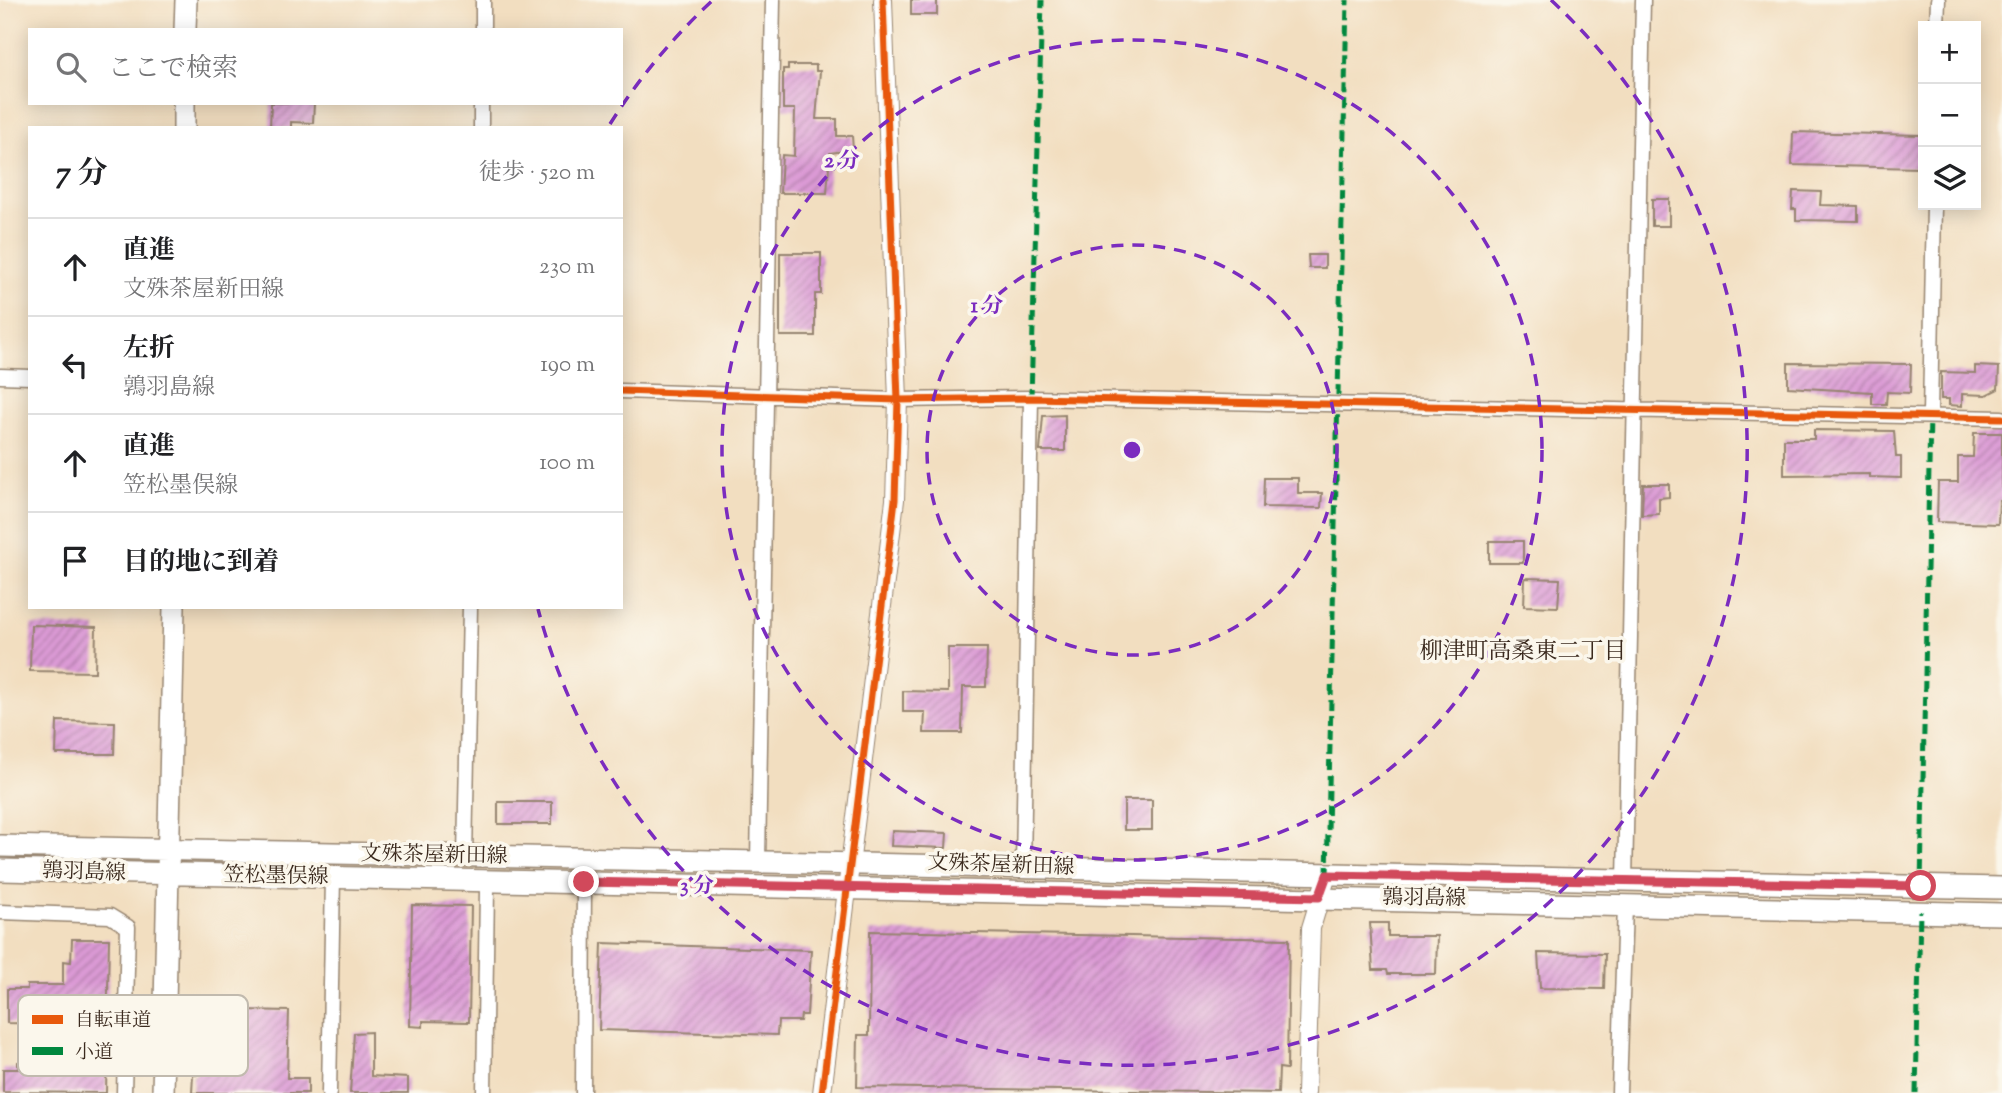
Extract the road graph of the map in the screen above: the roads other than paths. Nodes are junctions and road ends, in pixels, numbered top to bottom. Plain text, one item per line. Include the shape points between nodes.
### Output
1 (186, 0) edge
2 (483, 0) edge
3 (774, 0) edge
4 (883, 0) edge
5 (1643, 0) edge
6 (1938, 0) edge
7 (1937, 21) edge
8 (185, 28) edge
9 (483, 28) edge
10 (184, 105) edge
11 (481, 105) edge
12 (184, 126) edge
13 (481, 126) edge
14 (1934, 210) edge
15 (0, 376) edge
16 (28, 377) edge
17 (623, 391) edge
18 (767, 396) junction
19 (1031, 398) junction
20 (898, 400) junction
21 (1634, 410) junction
22 (1930, 414) junction
23 (2002, 418) edge
24 (174, 609) edge
25 (470, 609) edge
26 (0, 846) edge
27 (168, 849) junction
28 (465, 857) junction
29 (758, 861) junction
30 (849, 862) junction
31 (1023, 867) junction
32 (0, 870) edge
33 (1327, 875) junction
34 (167, 876) junction
35 (333, 877) junction
36 (1625, 881) junction
37 (584, 882) junction
38 (846, 888) junction
39 (2002, 888) edge
40 (487, 889) dead end
41 (1319, 897) junction
42 (1625, 905) junction
43 (0, 912) edge
44 (2002, 914) edge
45 (126, 995) edge
46 (165, 995) edge
47 (329, 1093) edge
48 (484, 1093) edge
49 (583, 1093) edge
50 (822, 1093) edge
51 (1306, 1093) edge
52 (1619, 1093) edge

1 - 8 main road
2 - 9 street
3 - 18 street
4 - 20 street
5 - 21 street
6 - 7 street
10 - 12 main road
11 - 13 street
14 - 22 street
15 - 16 street
17 - 18 street
18 - 20 street
18 - 29 street
19 - 20 street
19 - 21 street
19 - 31 street
20 - 30 street via 888,558
21 - 22 street
21 - 36 street
22 - 23 street
24 - 27 main road
25 - 28 street
26 - 27 main road, 文殊茶屋新田線
27 - 28 main road, 文殊茶屋新田線
27 - 34 main road
28 - 29 main road, 文殊茶屋新田線
29 - 30 main road, 文殊茶屋新田線
30 - 31 main road, 文殊茶屋新田線
30 - 38 street
31 - 33 main road, 文殊茶屋新田線
32 - 34 main road, 鶉羽島線
33 - 36 main road, 文殊茶屋新田線
33 - 41 street
34 - 35 main road, 笠松墨俣線
34 - 46 main road
35 - 37 main road, 笠松墨俣線
35 - 47 street
36 - 39 main road, 文殊茶屋新田線
37 - 38 main road, 笠松墨俣線
37 - 49 street
38 - 41 main road, 鶉羽島線
38 - 50 street
40 - 48 street
41 - 42 main road, 鶉羽島線
41 - 51 street via 1311,928
42 - 44 main road, 鶉羽島線
42 - 52 street
43 - 45 street via 110,916 128,928

